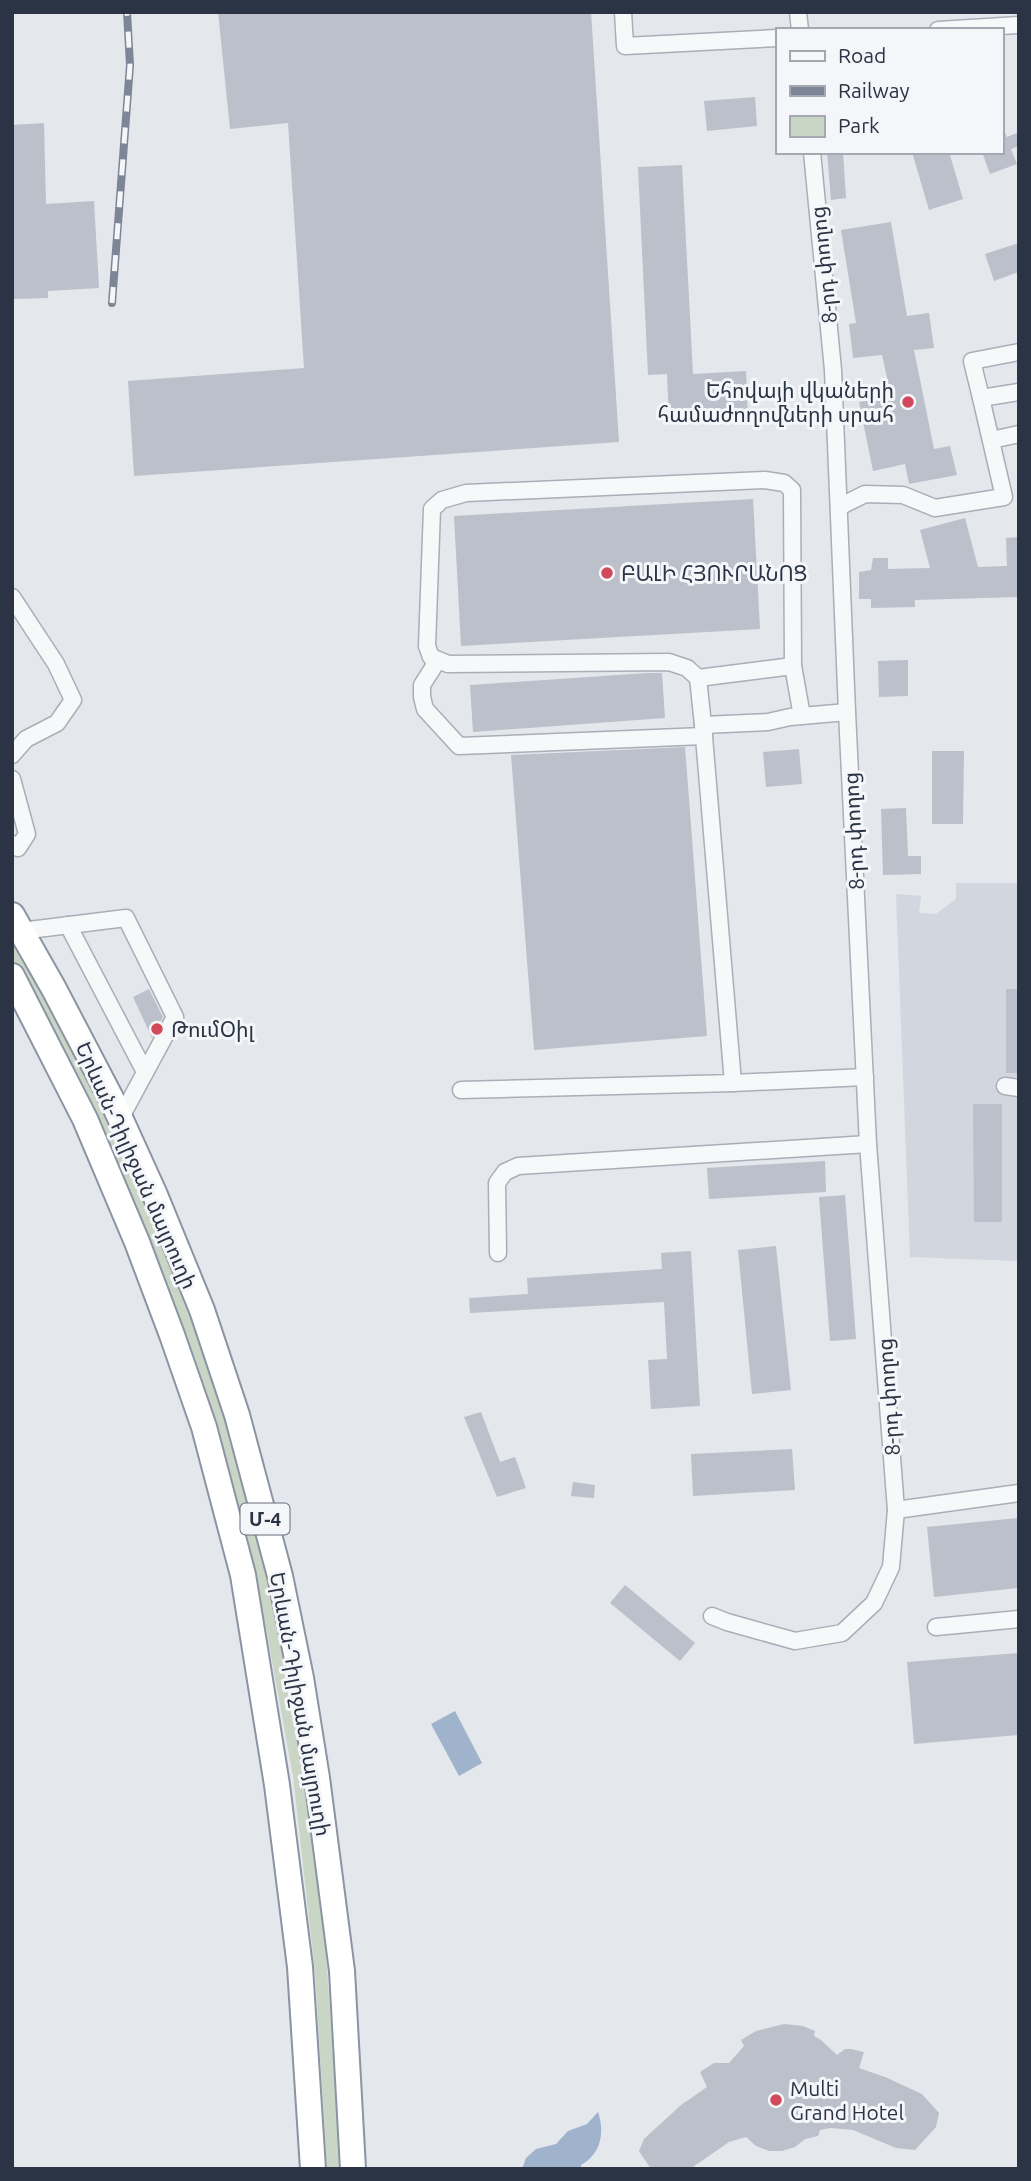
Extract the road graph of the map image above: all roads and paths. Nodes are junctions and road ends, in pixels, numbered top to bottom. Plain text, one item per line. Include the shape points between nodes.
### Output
1 (623, 12) edge
2 (1019, 25) edge
3 (970, 28) edge
4 (776, 38) edge
5 (812, 154) edge
6 (1019, 352) edge
7 (1019, 392) edge
8 (981, 398) junction
9 (1019, 434) edge
10 (991, 440) junction
11 (839, 507) junction
12 (12, 597) edge
13 (439, 660) junction
14 (793, 666) junction
15 (698, 678) junction
16 (847, 712) junction
17 (802, 716) junction
18 (704, 731) junction
19 (12, 755) edge
20 (12, 779) edge
21 (12, 844) edge
22 (17, 923) edge
23 (68, 925) junction
24 (12, 976) edge
25 (145, 1072) junction
26 (865, 1077) junction
27 (733, 1083) junction
28 (461, 1090) dead end
29 (120, 1119) junction
30 (868, 1144) junction
31 (498, 1253) dead end
32 (1019, 1493) edge
33 (897, 1510) junction
34 (712, 1616) dead end
35 (1019, 1619) edge
36 (936, 1627) dead end
37 (313, 2169) edge
38 (353, 2169) edge

1 - 4 street via 625,46
2 - 3 street
5 - 11 street, 8-րդ փողոց via 833,370
6 - 8 street via 972,361
7 - 8 street
8 - 10 street
9 - 10 street
10 - 11 street via 1004,497 935,508 903,495 865,494
11 - 16 street, 8-րդ փողոց
12 - 19 street via 56,664 73,700 57,723 26,738
13 - 14 street via 431,657 428,646 432,509 442,500 466,493 765,480 785,483 792,490
13 - 15 street via 448,664 669,662
13 - 18 street via 422,685 422,697 425,709 459,746
14 - 15 street
14 - 17 street
15 - 18 street
16 - 17 street
16 - 26 street, 8-րդ փողոց
17 - 18 street
18 - 27 street
20 - 21 street via 27,834 18,848
22 - 23 street
22 - 29 highway, Երևան-Դիլիջան մայրուղի / Մ-4
23 - 25 street
23 - 25 street via 126,918 175,1017
24 - 37 highway, Երևան-Դիլիջան մայրուղի / Մ-4 via 85,1119 173,1335 204,1427 243,1575 300,1966
25 - 29 street
26 - 27 street
26 - 30 street, 8-րդ փողոց
27 - 28 street
29 - 38 highway, Երևան-Դիլիջան մայրուղի / Մ-4 via 202,1310 237,1415 280,1576 309,1728 342,1971
30 - 31 street via 518,1166 505,1172 497,1183
30 - 33 street, 8-րդ փողոց
32 - 33 street
33 - 34 street, 8-րդ փողոց via 891,1567 874,1603 842,1633 794,1641
35 - 36 street

